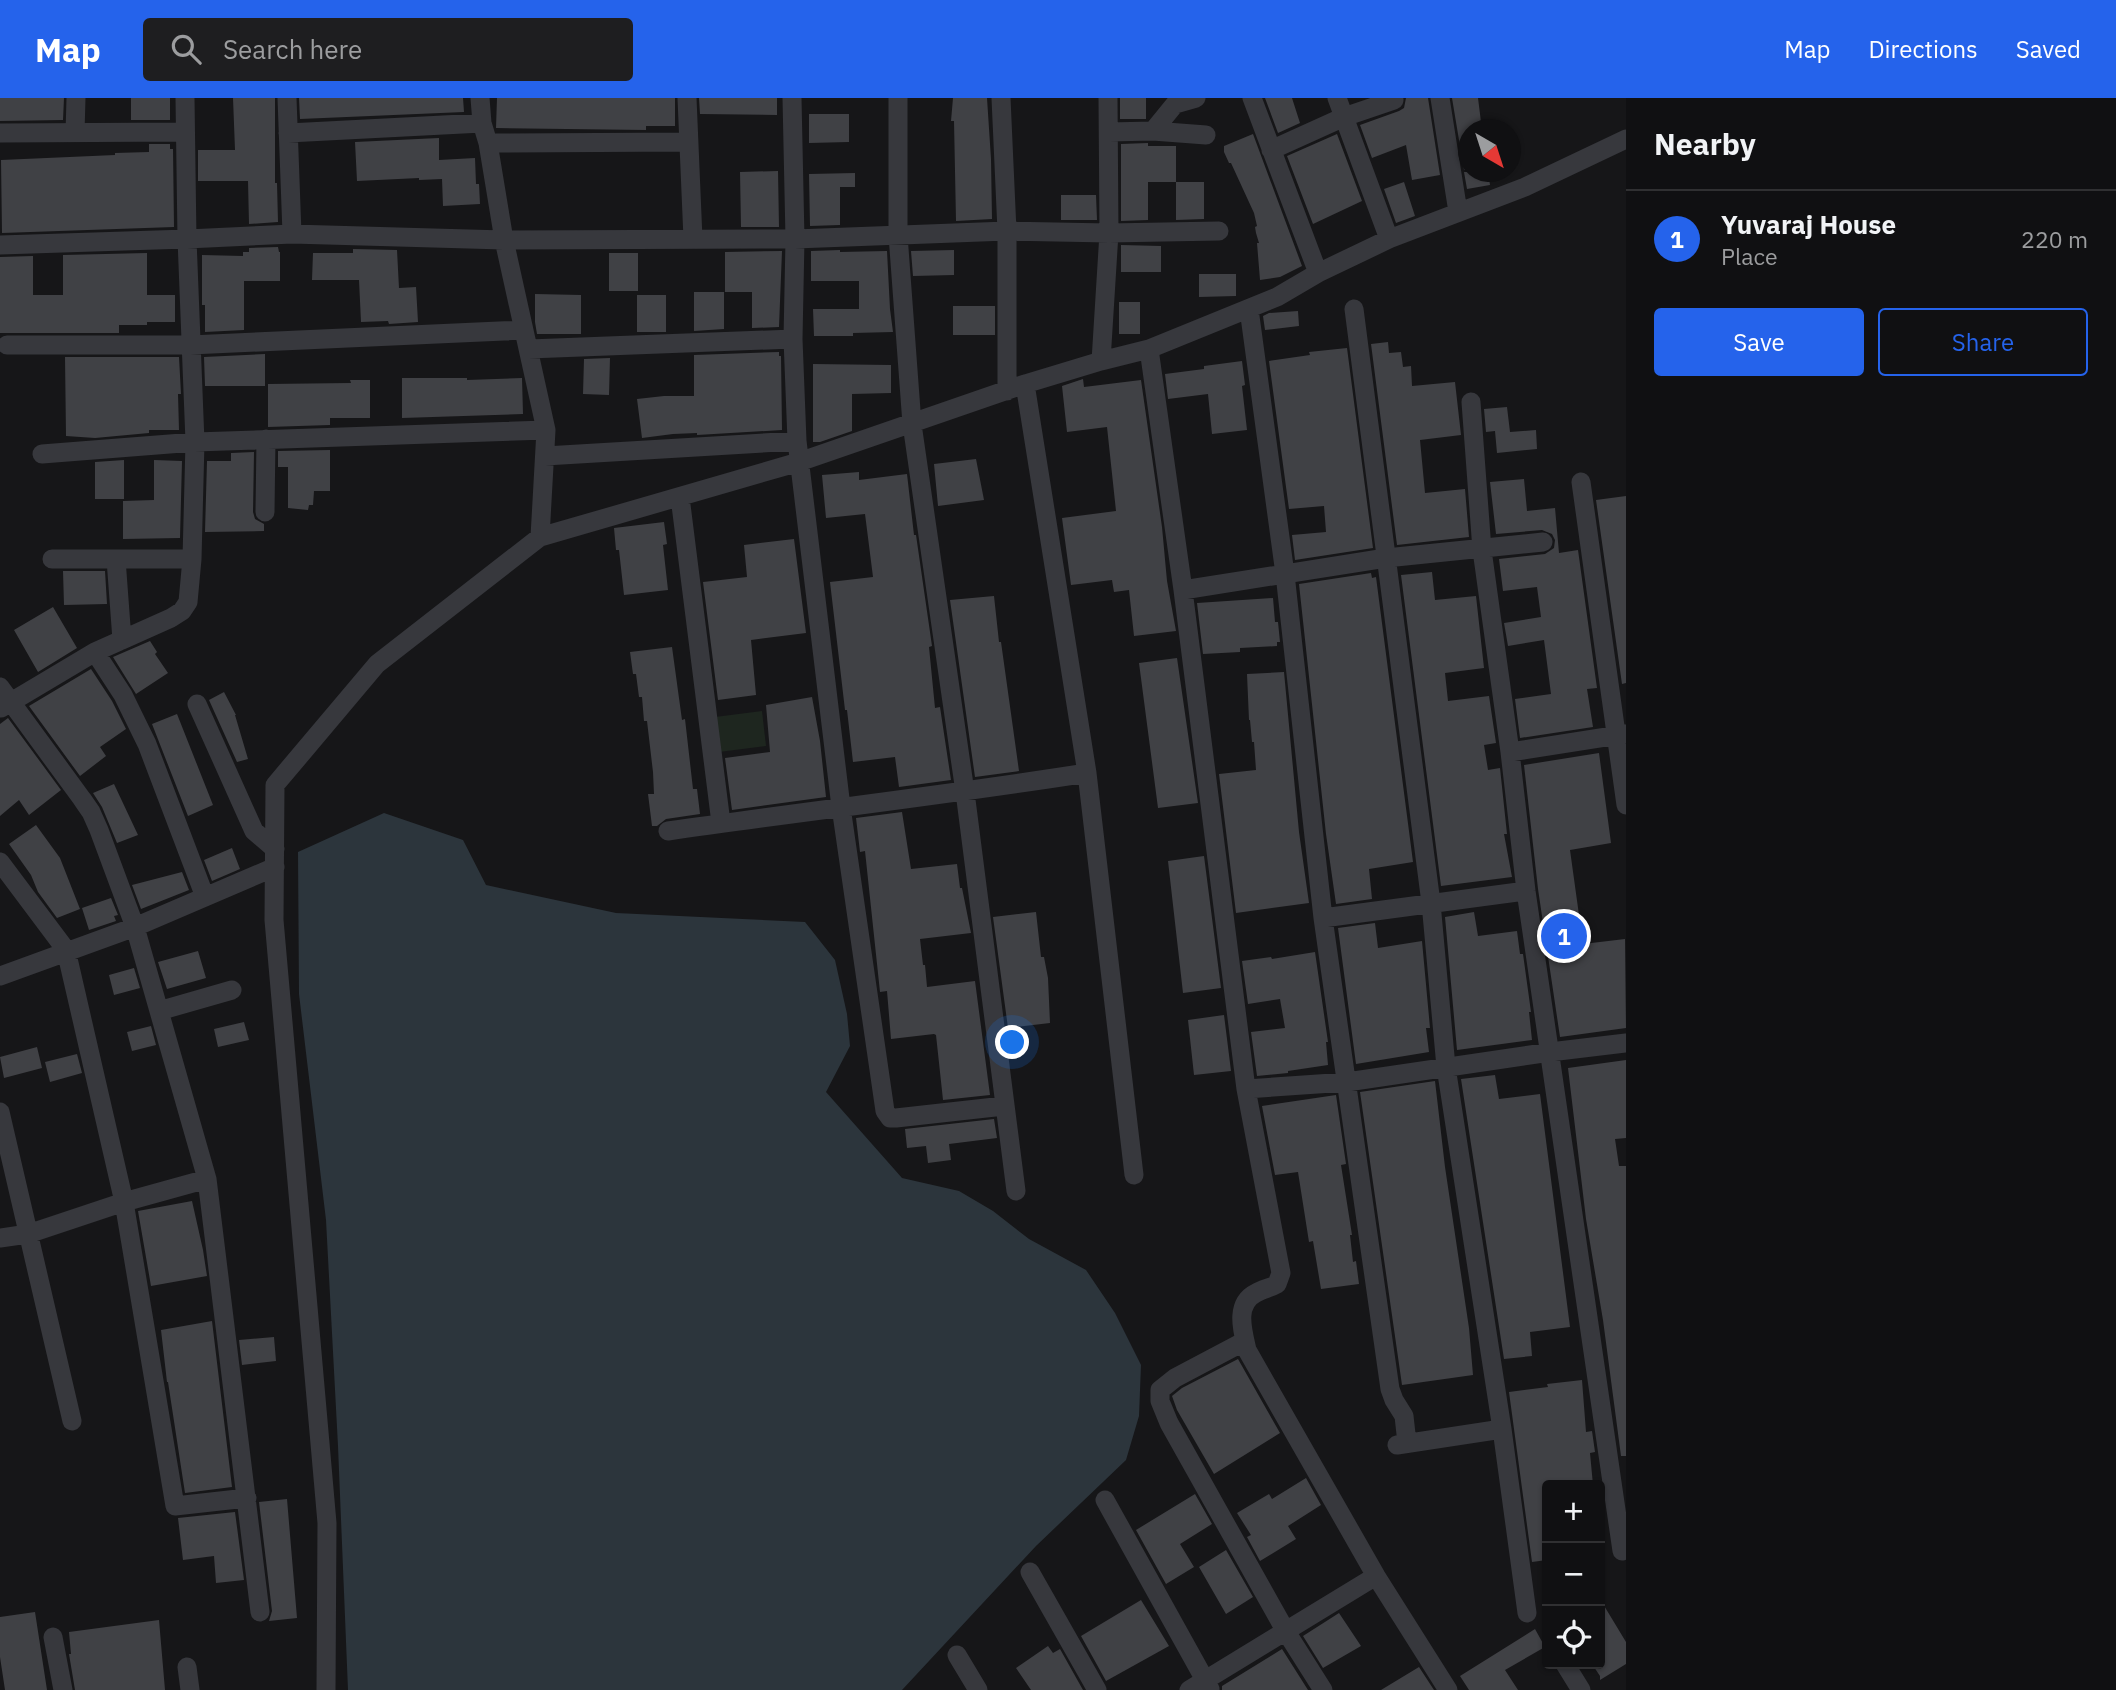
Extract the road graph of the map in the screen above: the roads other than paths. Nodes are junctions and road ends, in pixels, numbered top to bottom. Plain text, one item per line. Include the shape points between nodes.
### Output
1 (76, 98) edge
2 (185, 98) edge
3 (287, 98) edge
4 (480, 98) edge
5 (687, 98) edge
6 (792, 98) edge
7 (898, 98) edge
8 (1001, 98) edge
9 (1108, 98) edge
10 (1196, 98) edge
11 (1252, 98) edge
12 (1337, 98) edge
13 (1440, 98) edge
14 (1394, 100) dead end
15 (1344, 117) junction
16 (481, 122) junction
17 (1153, 131) junction
18 (185, 132) junction
19 (1109, 132) junction
20 (75, 133) junction
21 (288, 133) junction
22 (0, 134) edge
23 (1206, 135) dead end
24 (1626, 139) edge
25 (688, 142) junction
26 (488, 143) junction
27 (1271, 150) junction
28 (1458, 212) junction
29 (1219, 230) dead end
30 (1007, 231) junction
31 (292, 233) junction
32 (1109, 233) junction
33 (898, 235) junction
34 (187, 239) junction
35 (693, 239) junction
36 (795, 239) junction
37 (1389, 239) junction
38 (504, 240) junction
39 (0, 245) edge
40 (1318, 272) junction
41 (1250, 309) junction
42 (1354, 309) dead end
43 (524, 330) junction
44 (793, 339) junction
45 (7, 345) dead end
46 (190, 345) junction
47 (529, 349) junction
48 (1149, 349) junction
49 (1101, 361) junction
50 (1016, 388) junction
51 (1471, 402) dead end
52 (912, 424) junction
53 (546, 430) junction
54 (266, 439) junction
55 (797, 441) junction
56 (195, 442) junction
57 (42, 454) dead end
58 (545, 456) junction
59 (799, 462) junction
60 (1581, 482) dead end
61 (680, 497) junction
62 (265, 512) dead end
63 (540, 537) junction
64 (1543, 542) dead end
65 (1482, 550) junction
66 (1386, 558) junction
67 (52, 559) dead end
68 (116, 559) junction
69 (192, 559) junction
70 (1285, 574) junction
71 (1183, 590) junction
72 (122, 639) junction
73 (95, 652) junction
74 (4, 699) edge
75 (197, 704) dead end
76 (1621, 735) edge
77 (1510, 752) junction
78 (1087, 773) junction
79 (965, 792) junction
80 (1626, 805) edge
81 (841, 807) junction
82 (721, 824) junction
83 (668, 831) dead end
84 (275, 858) junction
85 (0, 862) edge
86 (1526, 891) junction
87 (205, 897) junction
88 (1431, 903) junction
89 (1323, 918) junction
90 (135, 927) junction
91 (66, 950) junction
92 (0, 976) edge
93 (232, 990) dead end
94 (159, 1011) junction
95 (1626, 1043) edge
96 (1550, 1052) junction
97 (1446, 1067) junction
98 (1347, 1082) junction
99 (1246, 1089) junction
100 (1004, 1106) junction
101 (0, 1112) edge
102 (1134, 1175) dead end
103 (207, 1179) junction
104 (1016, 1191) dead end
105 (124, 1202) junction
106 (28, 1234) junction
107 (0, 1238) edge
108 (1245, 1341) junction
109 (72, 1421) dead end
110 (1502, 1429) junction
111 (247, 1498) junction
112 (1105, 1500) dead end
113 (1622, 1551) dead end
114 (1030, 1572) dead end
115 (1376, 1576) junction
116 (260, 1612) dead end
117 (1527, 1613) dead end
118 (1285, 1630) junction
119 (53, 1637) dead end
120 (957, 1655) dead end
121 (187, 1667) dead end
122 (1568, 1669) edge
123 (1201, 1687) edge
124 (63, 1690) edge
125 (190, 1690) edge
126 (326, 1690) edge
127 (978, 1690) edge
128 (1097, 1690) edge
129 (1323, 1690) edge
130 (1448, 1690) edge
131 (1581, 1690) edge

1 - 20 street
2 - 18 street
3 - 21 street
4 - 16 street
5 - 25 street
6 - 36 street
7 - 33 street
8 - 30 street
9 - 19 street
10 - 17 street via 1175,104
11 - 27 street
12 - 15 street
13 - 28 street
14 - 15 street
15 - 27 street
15 - 37 street
16 - 21 street
16 - 26 street
17 - 19 street
17 - 23 street
18 - 20 street
18 - 34 street
19 - 32 street
20 - 22 street
21 - 31 street
24 - 28 street via 1525,187
25 - 26 street
25 - 35 street
26 - 38 street
27 - 40 street
28 - 37 street
29 - 32 street
30 - 32 street
30 - 33 street
30 - 50 street
31 - 34 street
31 - 38 street
32 - 49 street
33 - 36 street
33 - 52 street
34 - 39 street
34 - 46 street
35 - 36 street
35 - 38 street
36 - 44 street
37 - 40 street
38 - 43 street
40 - 41 street
41 - 48 street
41 - 70 street
42 - 66 street
43 - 46 street
43 - 47 street
44 - 47 street
44 - 55 street
45 - 46 street
46 - 56 street
47 - 53 street
48 - 49 street
48 - 71 street
49 - 50 street
50 - 52 street
50 - 78 street
51 - 65 street
52 - 59 street
52 - 79 street
53 - 54 street
53 - 58 street
54 - 56 street
54 - 62 street
55 - 58 street
55 - 59 street
56 - 57 street
56 - 69 street
58 - 63 street
59 - 61 street
59 - 81 street
60 - 76 street
61 - 63 street
61 - 82 street
63 - 84 street via 377,664 275,785
64 - 65 street
65 - 66 street
65 - 77 street
66 - 70 street
66 - 88 street
67 - 68 street
68 - 69 street
68 - 72 street
69 - 72 street via 188,602 182,611
70 - 71 street
70 - 89 street
71 - 99 street
72 - 73 street
73 - 74 street
73 - 87 street via 147,744
74 - 90 street via 91,812
75 - 84 street via 254,831
76 - 77 street
76 - 80 street
77 - 86 street
78 - 79 street
78 - 102 street
79 - 81 street
79 - 100 street
81 - 82 street
81 - 100 street via 887,1115 896,1118
82 - 83 street
84 - 87 street
84 - 126 street via 274,920 327,1523
85 - 91 street
86 - 88 street
86 - 96 street
87 - 90 street
88 - 89 street
88 - 97 street
89 - 98 street
90 - 91 street
90 - 94 street
91 - 92 street
91 - 105 street
93 - 94 street
94 - 103 street
95 - 96 street
96 - 97 street
96 - 113 street
97 - 98 street
97 - 110 street
98 - 99 street
98 - 110 street via 1390,1389 1404,1416 1401,1444
99 - 108 street via 1281,1273 1277,1284 1256,1292 1243,1307
100 - 104 street
101 - 106 street
103 - 105 street
103 - 111 street
105 - 106 street
105 - 111 street via 175,1506
106 - 107 street
106 - 109 street
108 - 115 street
108 - 118 street via 1175,1378 1160,1390 1160,1401
110 - 117 street
111 - 116 street
112 - 123 street
114 - 128 street
115 - 118 street
115 - 130 street
118 - 123 street
118 - 129 street
119 - 124 street
120 - 127 street
121 - 125 street
122 - 131 street

